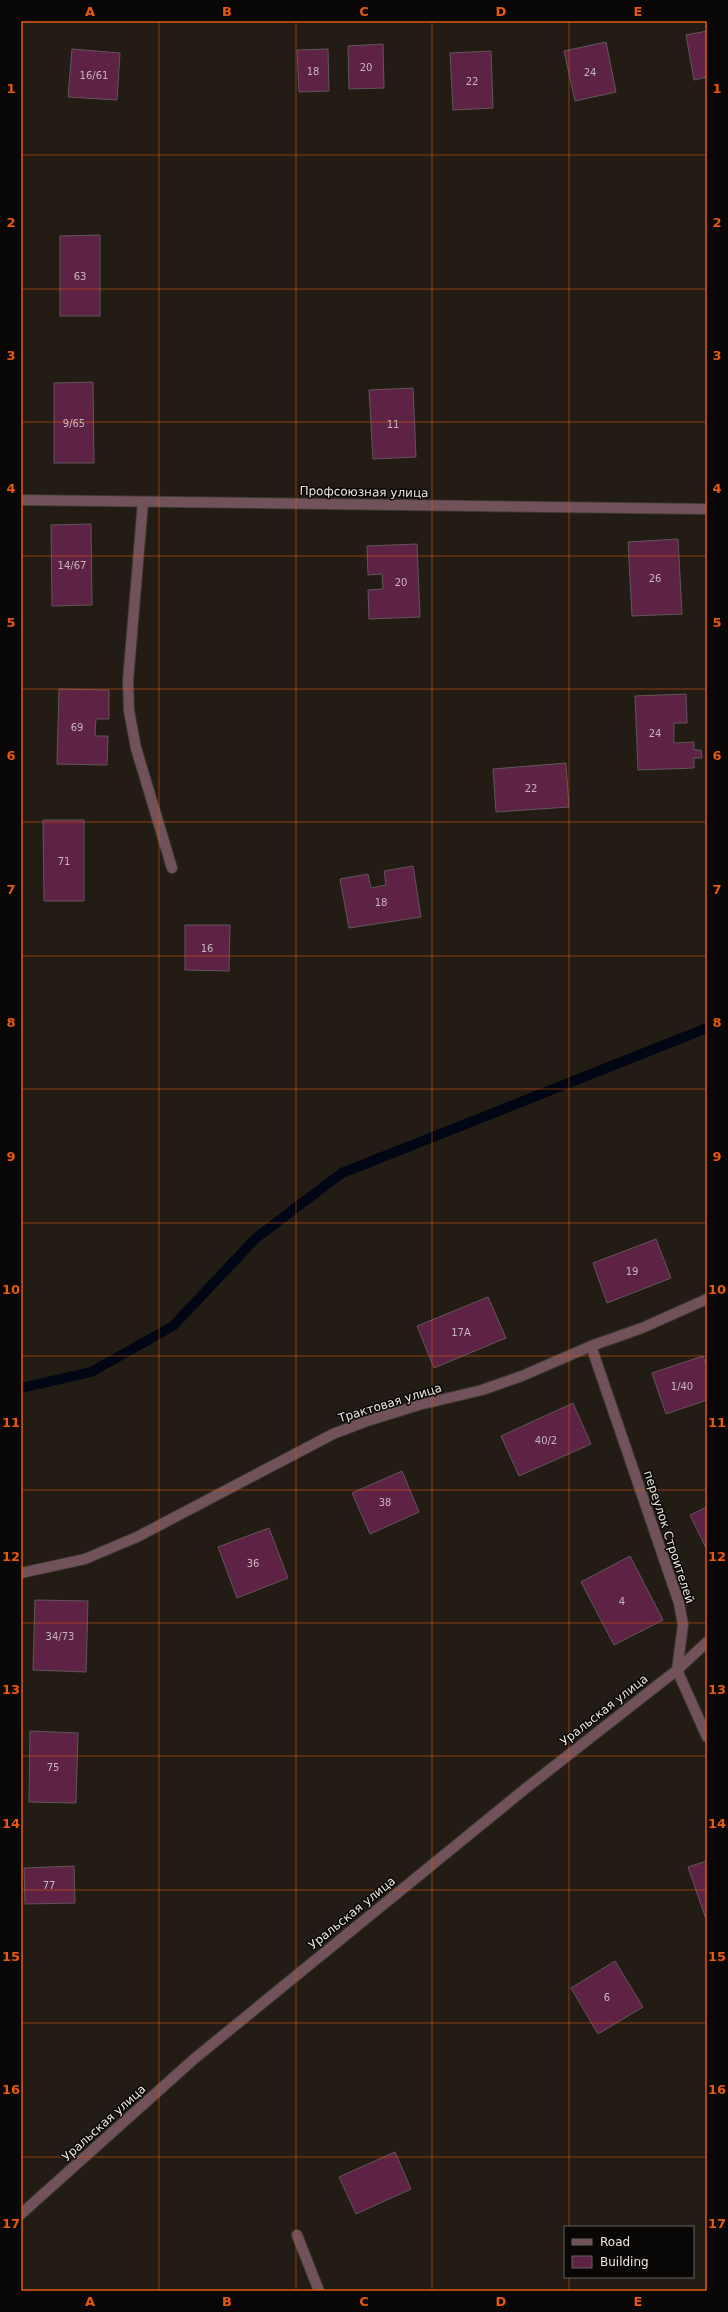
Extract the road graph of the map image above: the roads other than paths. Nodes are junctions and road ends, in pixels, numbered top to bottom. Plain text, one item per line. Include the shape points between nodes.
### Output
1 (21, 500) edge
2 (142, 502) junction
3 (707, 509) edge
4 (172, 868) dead end
5 (707, 1299) edge
6 (591, 1346) junction
7 (21, 1573) edge
8 (707, 1642) edge
9 (677, 1670) junction
10 (707, 1737) edge
11 (21, 2214) edge
12 (297, 2236) dead end
13 (319, 2291) edge

1 - 2 street, Профсоюзная улица
2 - 3 street, Профсоюзная улица
2 - 4 street via 128,681 129,711 136,748
5 - 6 street, Трактовая улица via 642,1328
6 - 7 street, Трактовая улица via 482,1390 360,1423 333,1434 137,1537 85,1559
6 - 9 street, переулок Строителей via 679,1603 683,1625
8 - 9 street, Уральская улица
9 - 10 street
9 - 11 street, Уральская улица via 525,1789 194,2059
12 - 13 street

